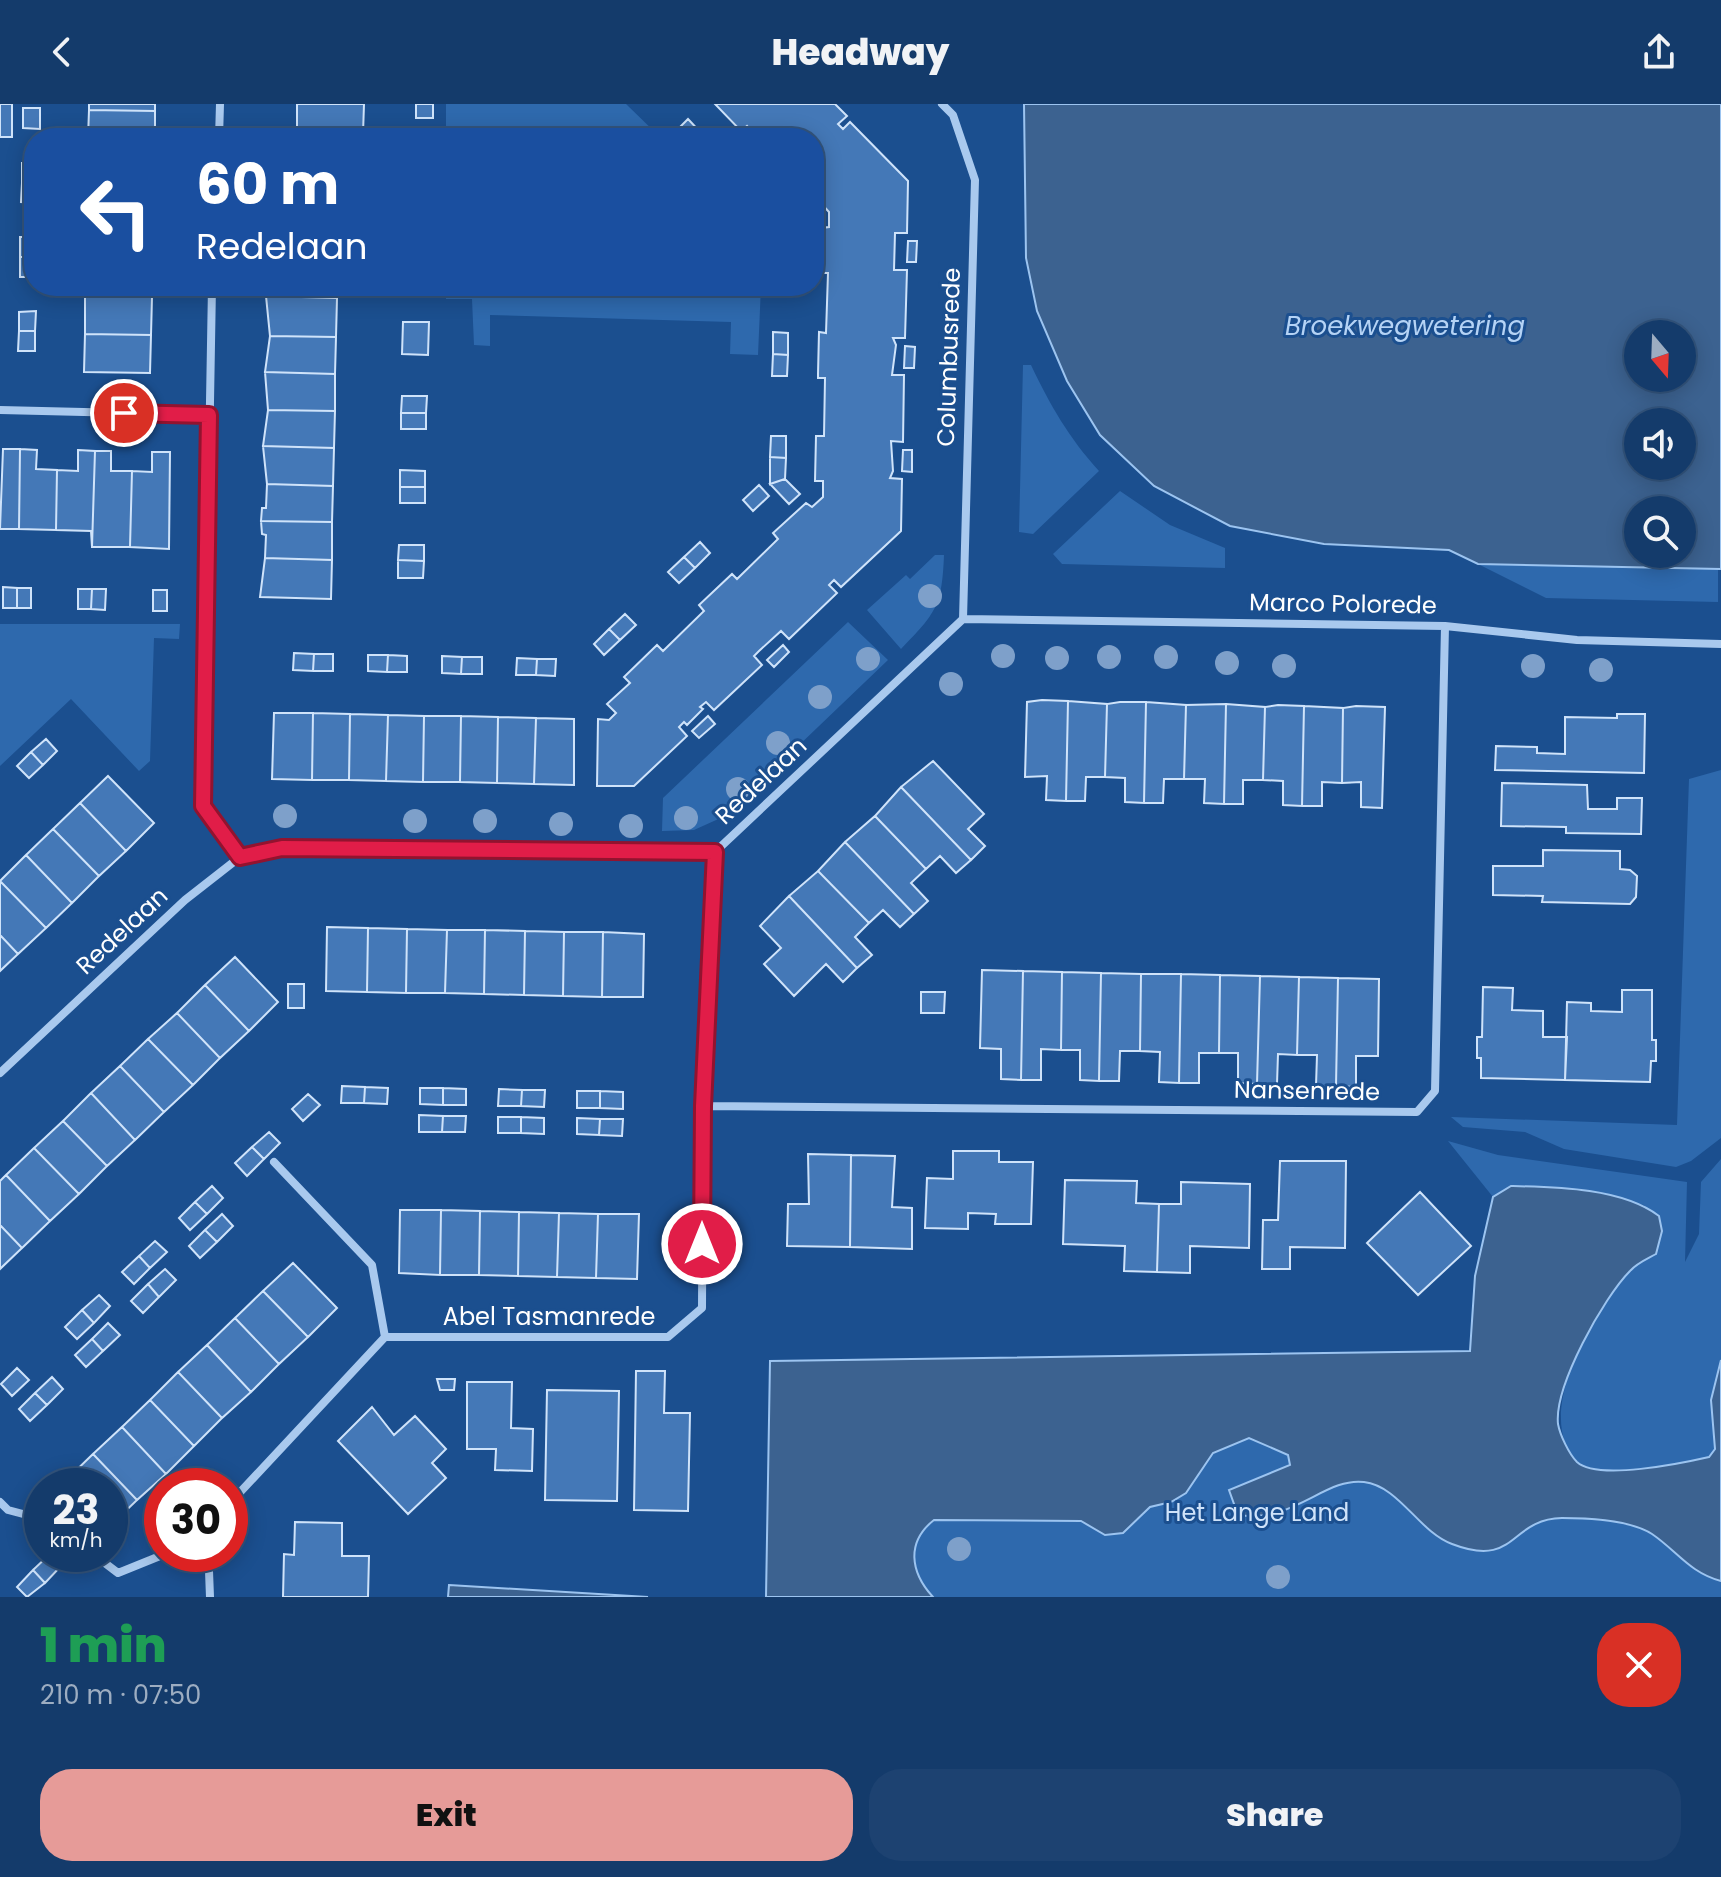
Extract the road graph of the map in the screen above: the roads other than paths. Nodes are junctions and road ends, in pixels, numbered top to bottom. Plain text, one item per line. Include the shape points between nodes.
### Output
1 (220, 104) edge
2 (942, 104) edge
3 (219, 128) edge
4 (212, 296) edge
5 (0, 410) edge
6 (209, 415) junction
7 (963, 619) junction
8 (1445, 626) junction
9 (1721, 644) edge
10 (715, 852) junction
11 (240, 857) junction
12 (0, 1073) edge
13 (703, 1106) junction
14 (274, 1162) dead end
15 (385, 1337) junction
16 (248, 1484) edge
17 (0, 1502) edge
18 (24, 1514) edge
19 (209, 1572) edge
20 (210, 1597) edge

1 - 3 street
2 - 7 street, Columbusrede via 953,115 975,180
4 - 6 street
5 - 6 street
6 - 11 street via 203,806
7 - 8 street, Marco Polorede
7 - 10 street, Redelaan
8 - 9 street, Marco Polorede via 1577,640
8 - 13 street, Nansenrede via 1435,1091 1417,1112
10 - 11 street, Redelaan via 282,848
10 - 13 street, Abel Tasmanrede
11 - 12 street, Redelaan via 185,900
13 - 15 street, Abel Tasmanrede via 702,1308 668,1337
14 - 15 street via 372,1265
15 - 16 street
17 - 18 street
19 - 20 street

